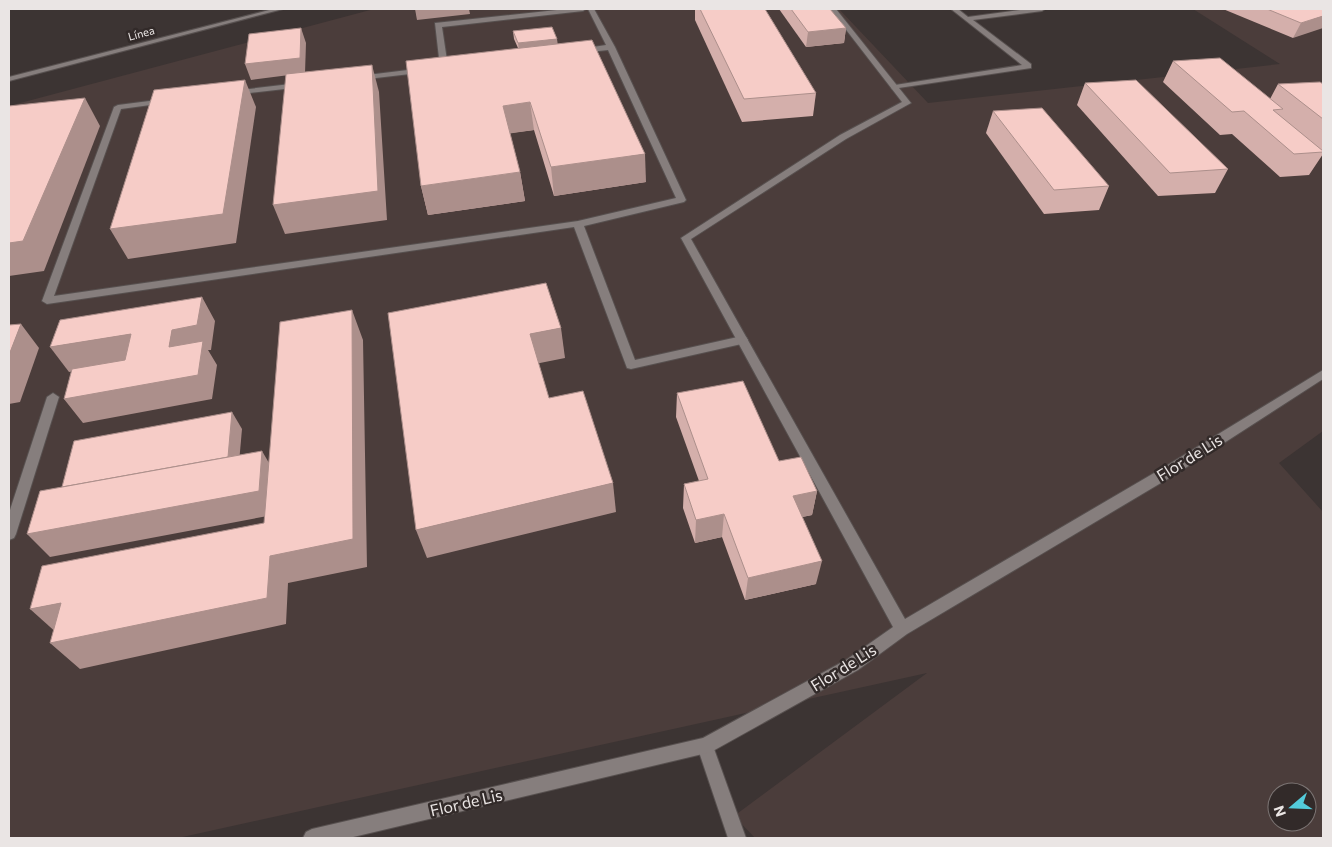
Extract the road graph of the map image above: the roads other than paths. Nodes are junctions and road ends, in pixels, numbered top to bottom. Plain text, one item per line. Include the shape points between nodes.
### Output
1 (280, 9) edge
2 (583, 9) edge
3 (591, 9) edge
4 (833, 9) edge
5 (954, 9) edge
6 (1042, 9) edge
7 (967, 19) junction
8 (612, 47) junction
9 (572, 52) edge
10 (9, 79) edge
11 (345, 80) edge
12 (306, 84) edge
13 (894, 87) junction
14 (227, 94) edge
15 (177, 100) edge
16 (578, 224) junction
17 (742, 340) junction
18 (1323, 374) edge
19 (53, 398) dead end
20 (9, 534) edge
21 (902, 629) junction
22 (705, 746) junction
23 (312, 838) edge
24 (736, 838) edge

1 - 10 street, Línea
2 - 11 street via 438,25 449,67
3 - 8 street
4 - 13 street
5 - 7 street
6 - 7 street
7 - 13 street via 1028,66
8 - 9 street
8 - 16 street via 681,200
12 - 14 street
13 - 17 street via 907,104 843,137 686,238
15 - 16 street via 118,107 47,301
16 - 17 street via 631,365
17 - 21 street
18 - 21 street, Flor de Lis via 1171,470
19 - 20 street
21 - 22 street, Flor de Lis via 852,665
22 - 23 street, Flor de Lis
22 - 24 street

